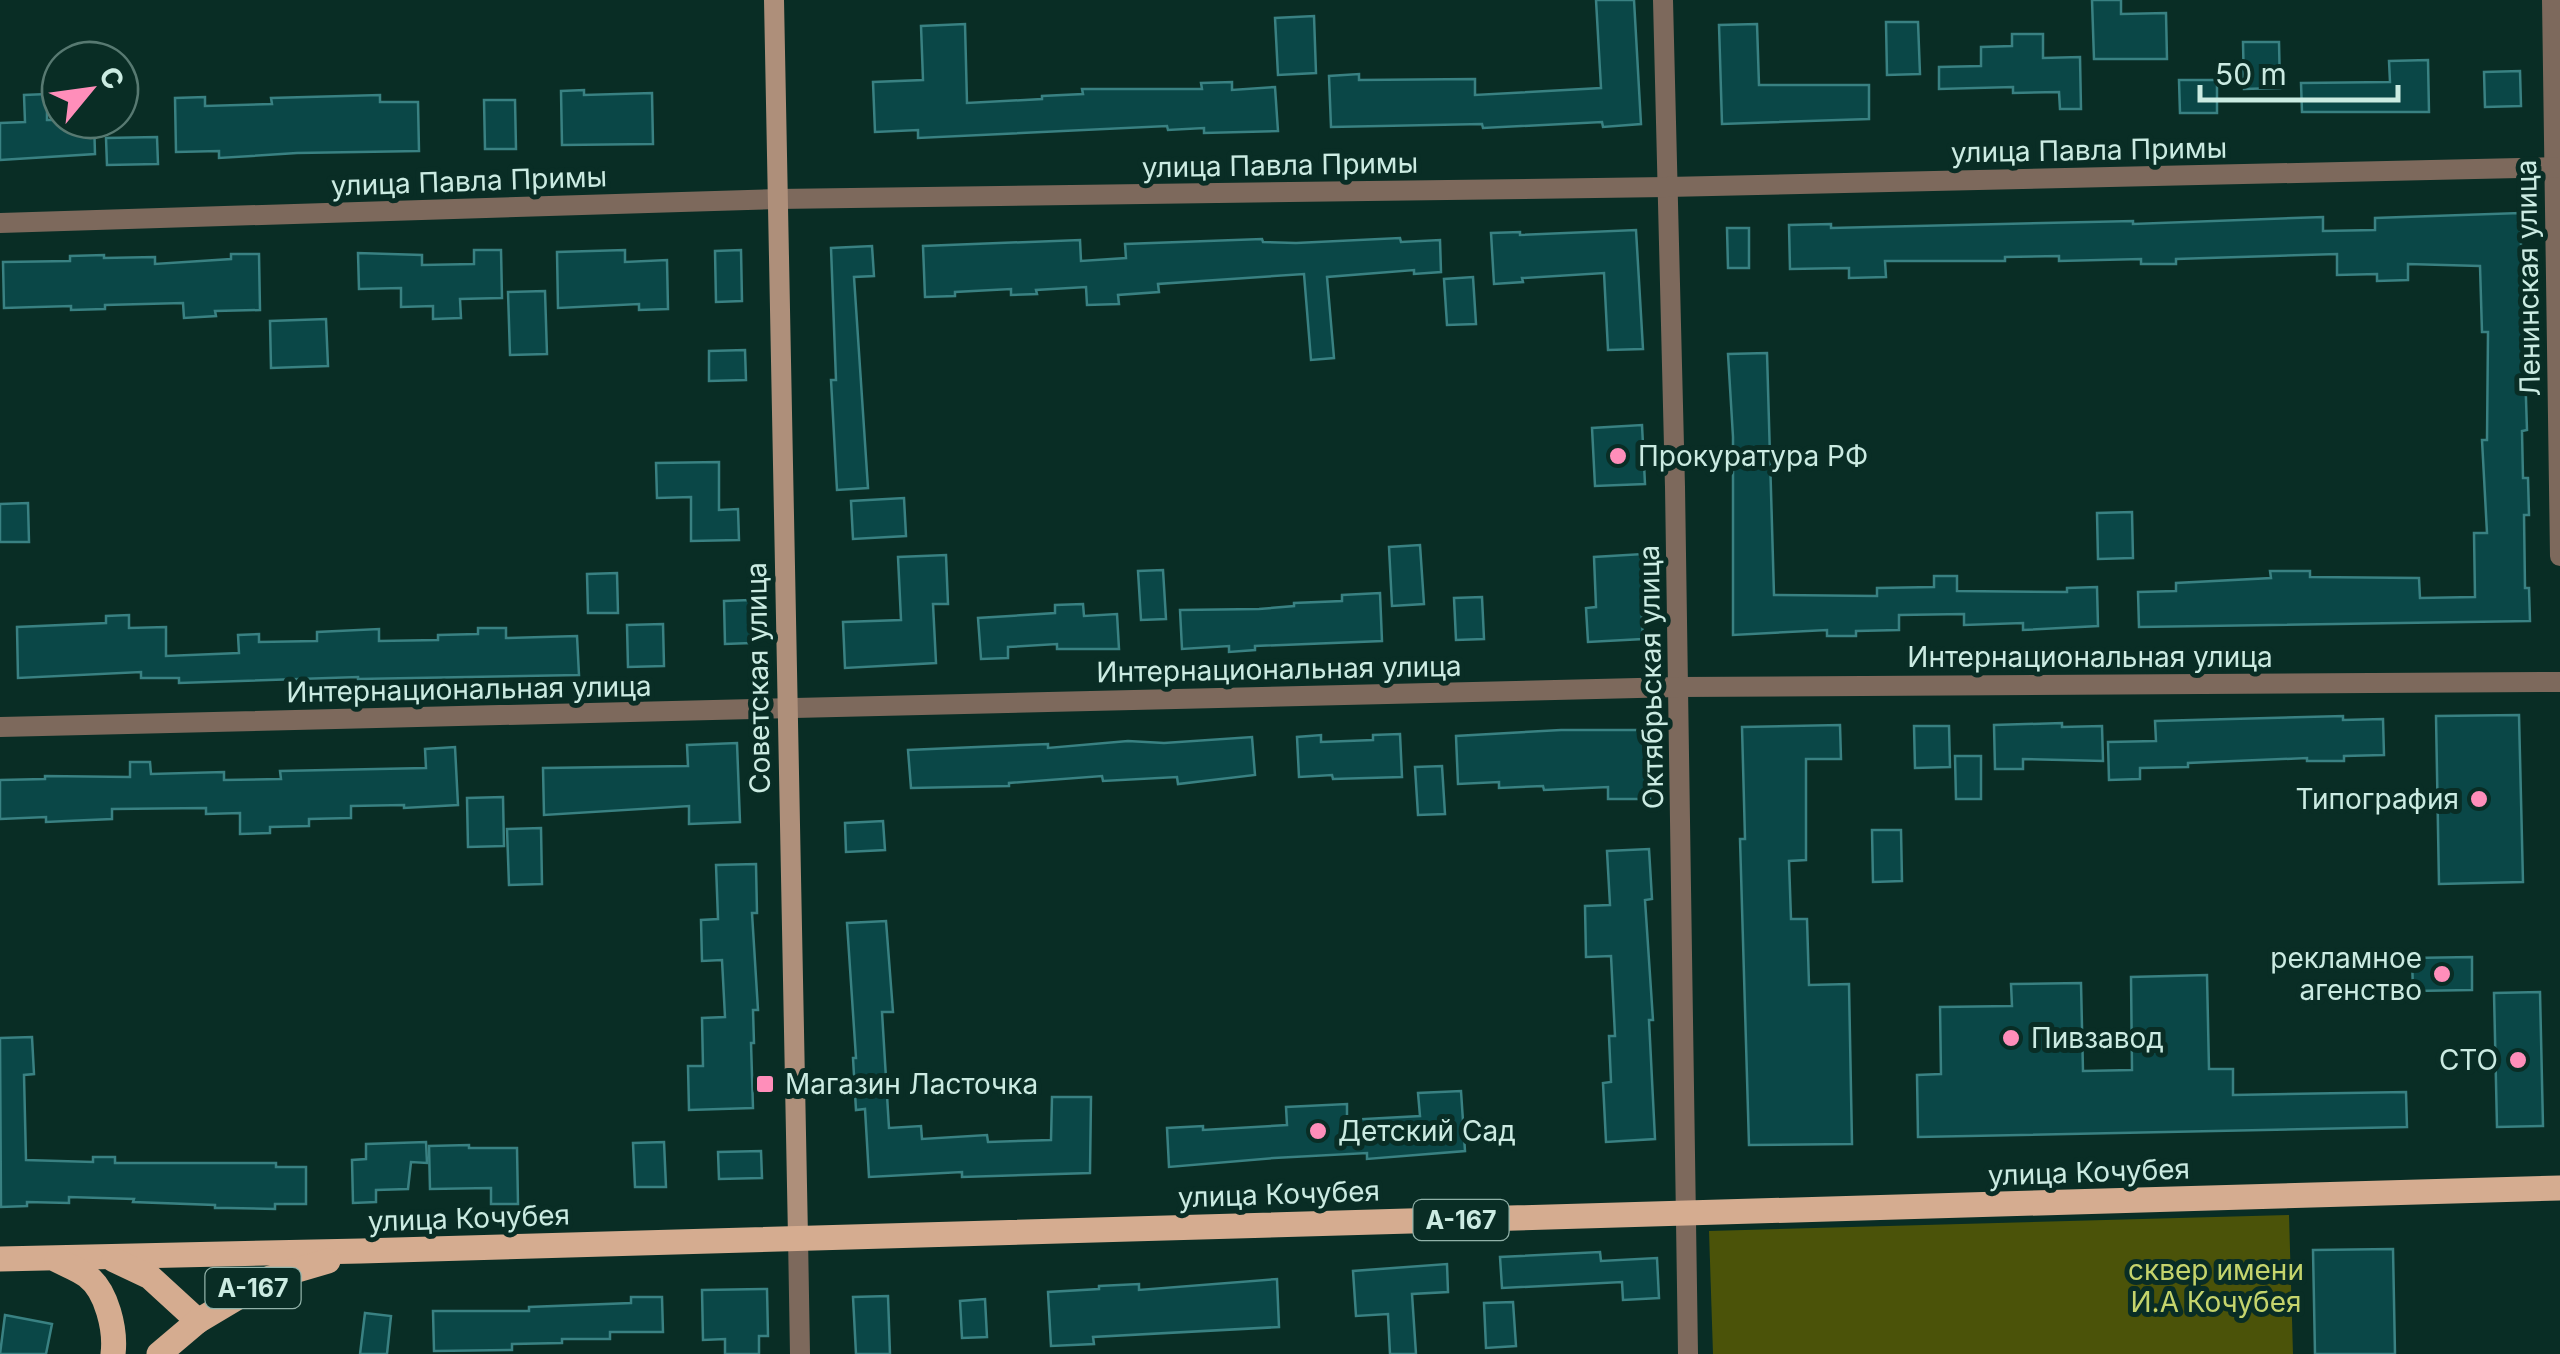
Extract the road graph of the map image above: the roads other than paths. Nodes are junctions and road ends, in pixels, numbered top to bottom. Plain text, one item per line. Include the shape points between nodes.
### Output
1 (774, 0) edge
2 (1663, 0) edge
3 (2552, 0) edge
4 (2557, 167) edge
5 (1668, 187) junction
6 (777, 200) junction
7 (0, 223) edge
8 (2560, 556) edge
9 (2560, 682) edge
10 (1679, 687) junction
11 (786, 709) junction
12 (0, 727) edge
13 (2560, 1188) edge
14 (1684, 1214) junction
15 (798, 1237) junction
16 (361, 1251) junction
17 (107, 1256) junction
18 (0, 1258) edge
19 (52, 1258) junction
20 (198, 1321) junction
21 (114, 1354) edge
22 (159, 1354) edge
23 (800, 1354) edge
24 (1688, 1354) edge

1 - 6 street, Советская улица
2 - 5 street, Октябрьская улица
3 - 4 street, Ленинская улица
4 - 5 street, улица Павла Примы
4 - 8 street, Ленинская улица
5 - 6 street, улица Павла Примы
5 - 10 street, Октябрьская улица
6 - 7 street, улица Павла Примы
6 - 11 street, Советская улица
9 - 10 street, Интернациональная улица
10 - 11 street, Интернациональная улица
10 - 14 street, Октябрьская улица
11 - 12 street, Интернациональная улица
11 - 15 street, Советская улица
13 - 14 main road, улица Кочубея / А-167
14 - 15 main road, улица Кочубея / А-167
14 - 24 street, Октябрьская улица
15 - 16 main road, улица Кочубея / А-167
15 - 23 street, Советская улица
16 - 17 main road, улица Кочубея
16 - 20 main road, А-167 via 270,1278
17 - 19 main road, улица Кочубея
17 - 20 main road via 150,1277
18 - 19 main road, улица Кочубея
19 - 21 main road via 90,1278 103,1298
20 - 22 main road, А-167

